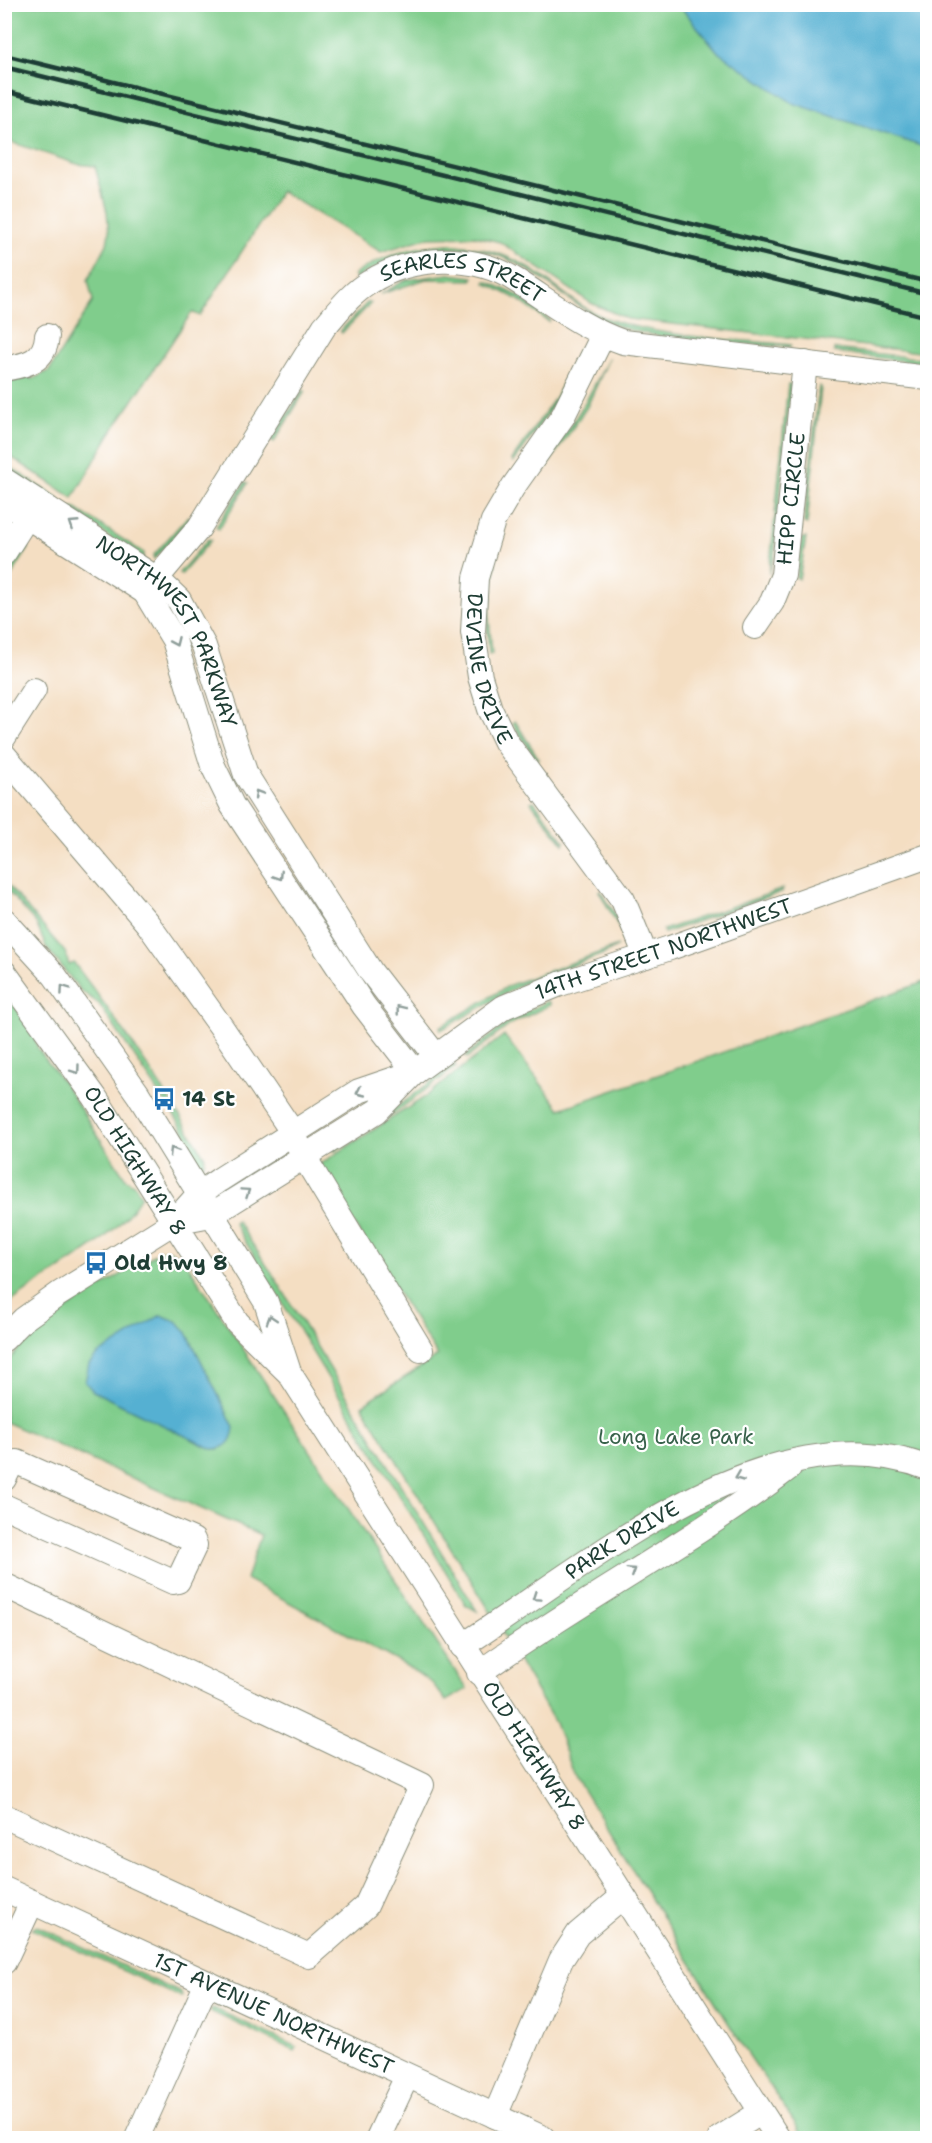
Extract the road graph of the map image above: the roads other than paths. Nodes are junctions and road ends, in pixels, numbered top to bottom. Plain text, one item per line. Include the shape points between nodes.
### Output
1 (603, 335) junction
2 (47, 336) dead end
3 (805, 363) junction
4 (4, 369) edge
5 (927, 378) edge
6 (9, 493) edge
7 (27, 517) junction
8 (4, 553) edge
9 (151, 586) junction
10 (755, 627) dead end
11 (34, 690) dead end
12 (4, 737) edge
13 (4, 755) edge
14 (278, 827) junction
15 (255, 840) junction
16 (927, 856) edge
17 (4, 920) edge
18 (646, 956) junction
19 (4, 972) edge
20 (436, 1056) junction
21 (415, 1072) junction
22 (293, 1133) junction
23 (303, 1155) junction
24 (199, 1194) junction
25 (212, 1215) junction
26 (174, 1222) junction
27 (4, 1339) edge
28 (421, 1350) dead end
29 (290, 1374) junction
30 (796, 1462) junction
31 (927, 1468) edge
32 (4, 1479) edge
33 (4, 1506) edge
34 (677, 1507) junction
35 (693, 1532) junction
36 (592, 1559) junction
37 (4, 1585) edge
38 (609, 1585) junction
39 (462, 1646) junction
40 (479, 1673) junction
41 (4, 1816) edge
42 (4, 1889) edge
43 (622, 1897) junction
44 (32, 1902) junction
45 (4, 1962) edge
46 (207, 1983) junction
47 (407, 2076) junction
48 (498, 2125) edge
49 (769, 2131) edge
50 (137, 2139) edge
51 (378, 2139) edge
52 (543, 2139) edge
53 (720, 2139) edge

1 - 3 street, SEARLES STREET via 649,346
1 - 9 street, SEARLES STREET via 516,280 486,266 426,261 370,281 324,327 199,528
1 - 18 street, DEVINE DRIVE via 563,416 493,521 476,578 473,632 480,677 506,742 623,900
2 - 4 street via 45,349 35,362
3 - 5 street, SEARLES STREET
3 - 10 street, HIPP CIRCLE via 783,574 772,602
6 - 7 street
9 -> 6 street, NORTHWEST PARKWAY
7 - 8 street
7 - 9 street, NORTHWEST PARKWAY
14 -> 9 street, NORTHWEST PARKWAY via 246,775 204,646 179,600
9 -> 15 street, NORTHWEST PARKWAY via 182,659 213,766
11 - 12 street
13 - 22 street via 148,924
14 - 15 street
20 -> 14 street, NORTHWEST PARKWAY via 371,972
15 -> 21 street, NORTHWEST PARKWAY via 364,1006
16 - 18 street, 14TH STREET NORTHWEST
24 -> 17 street, OLD HIGHWAY 8 via 138,1094 55,976
18 - 20 street, 14TH STREET NORTHWEST via 504,1007
19 -> 26 street, OLD HIGHWAY 8 via 95,1097
20 - 21 street, 14TH STREET NORTHWEST
21 -> 22 street, 14TH STREET NORTHWEST via 359,1091
21 - 23 street, 14TH STREET NORTHWEST via 377,1111
22 - 23 street
22 - 24 street, 14TH STREET NORTHWEST
25 -> 23 street, 14TH STREET NORTHWEST
23 - 28 street
24 - 25 street, OLD HIGHWAY 8
24 - 26 street, 14TH STREET NORTHWEST
25 - 26 street, 14TH STREET NORTHWEST
29 -> 25 street, OLD HIGHWAY 8 via 266,1302
26 - 27 street, 14TH STREET NORTHWEST via 59,1294
26 - 29 street, OLD HIGHWAY 8 via 237,1322
29 - 39 street, OLD HIGHWAY 8
30 - 31 street, PARK DRIVE via 861,1453
30 -> 34 street, PARK DRIVE via 748,1473
30 - 35 street, PARK DRIVE
32 - 33 street via 17,1462 193,1540 195,1545 178,1581 173,1582
34 - 35 street
34 - 36 street, PARK DRIVE
38 -> 35 street, PARK DRIVE
36 - 38 street
36 -> 39 street, PARK DRIVE
37 - 41 street via 422,1785 366,1906 309,1956
38 - 40 street, PARK DRIVE
39 - 40 street, OLD HIGHWAY 8
40 - 43 street, OLD HIGHWAY 8
42 - 44 street, 1ST AVENUE NORTHWEST
43 - 48 street via 578,1934 561,1960
43 - 49 street, OLD HIGHWAY 8
44 - 45 street
44 - 46 street, 1ST AVENUE NORTHWEST
46 - 47 street, 1ST AVENUE NORTHWEST
46 - 50 street
47 - 48 street, 1ST AVENUE NORTHWEST
47 - 51 street
48 - 52 street, 1ST AVENUE NORTHWEST
49 - 53 street

